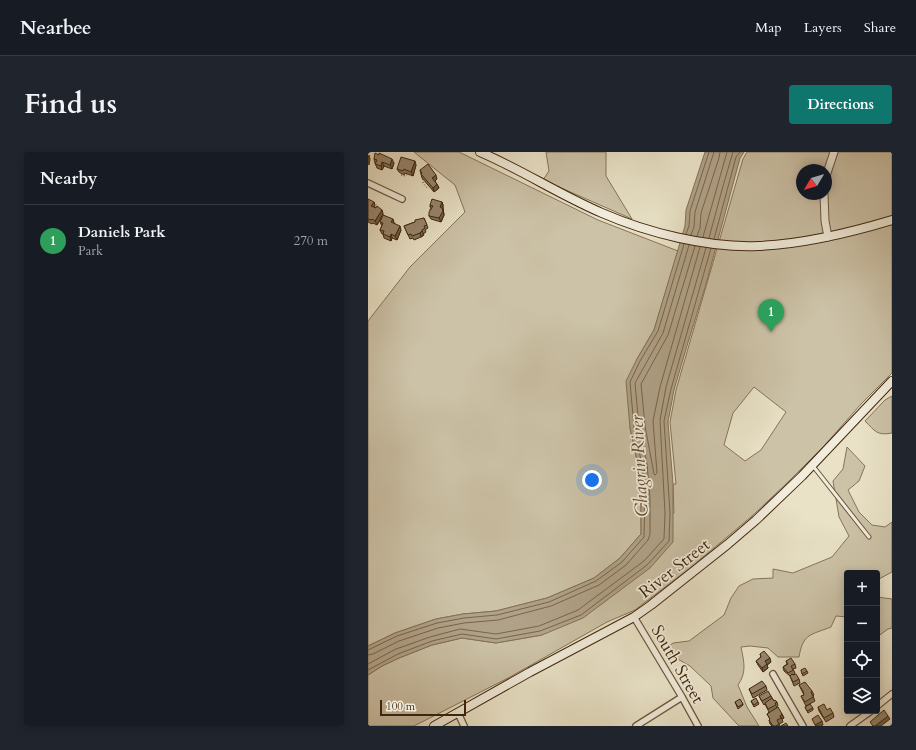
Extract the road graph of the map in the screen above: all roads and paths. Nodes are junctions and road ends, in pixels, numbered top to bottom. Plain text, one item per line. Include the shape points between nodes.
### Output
1 (480, 152) edge
2 (834, 152) edge
3 (830, 164) edge
4 (408, 174) edge
5 (401, 175) edge
6 (423, 179) edge
7 (368, 183) edge
8 (428, 189) dead end
9 (402, 199) dead end
10 (824, 200) edge
11 (374, 202) edge
12 (430, 204) edge
13 (378, 210) edge
14 (432, 214) edge
15 (391, 219) edge
16 (892, 220) edge
17 (397, 228) edge
18 (828, 237) junction
19 (892, 380) edge
20 (812, 465) junction
21 (869, 537) dead end
22 (634, 617) junction
23 (773, 674) dead end
24 (892, 694) edge
25 (682, 697) junction
26 (880, 704) edge
27 (458, 713) junction
28 (866, 714) edge
29 (434, 726) edge
30 (464, 726) edge
31 (636, 726) edge
32 (698, 726) edge
33 (803, 726) edge
34 (852, 726) edge

1 - 18 main road via 601,213 659,233 698,241 758,246
2 - 3 street
4 - 5 path
6 - 8 path
7 - 9 street
10 - 18 street
11 - 13 path
12 - 14 path via 429,211
15 - 17 path
16 - 18 main road
19 - 20 main road, River Street
20 - 21 lane
20 - 22 main road, River Street via 728,544
22 - 25 street, South Street
22 - 27 main road, River Street
23 - 33 street
24 - 26 street
25 - 31 street
25 - 32 street, South Street
27 - 29 main road, River Street
27 - 30 street
28 - 34 street

